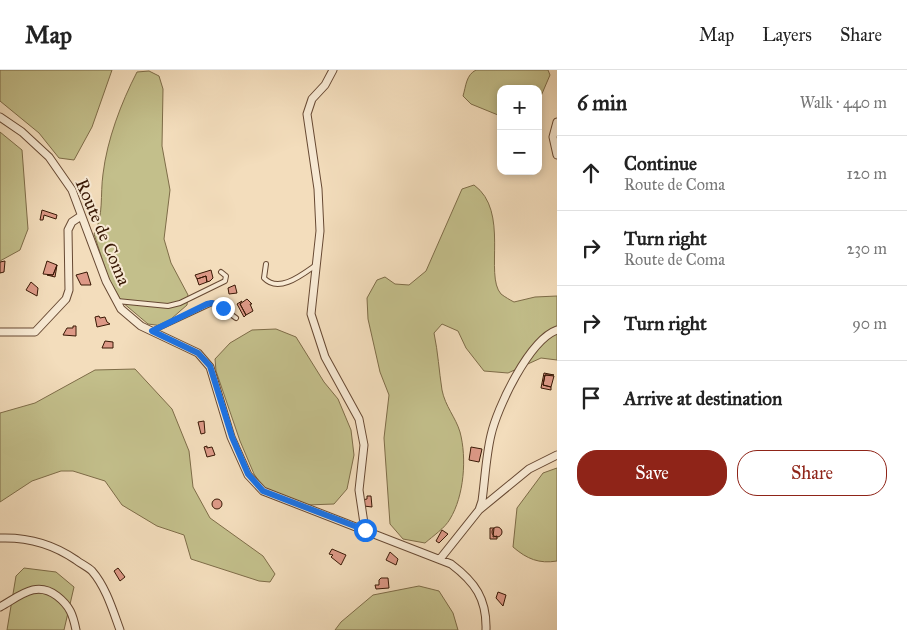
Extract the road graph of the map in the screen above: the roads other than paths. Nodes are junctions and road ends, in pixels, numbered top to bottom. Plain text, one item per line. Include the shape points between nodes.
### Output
1 (333, 70) edge
2 (0, 117) edge
3 (557, 122) edge
4 (557, 155) edge
5 (81, 216) junction
6 (266, 264) dead end
7 (316, 265) junction
8 (221, 272) dead end
9 (117, 301) junction
10 (236, 318) dead end
11 (557, 330) edge
12 (152, 331) junction
13 (0, 332) edge
14 (557, 455) edge
15 (479, 510) junction
16 (365, 530) junction
17 (0, 538) edge
18 (440, 559) junction
19 (0, 607) edge
20 (76, 630) edge
21 (120, 630) edge
22 (486, 630) edge

1 - 7 street via 312,99 306,114 318,189 320,231
2 - 5 street, Route de Coma via 22,132 49,158 72,190
3 - 4 street via 553,137
5 - 9 street, Route de Coma
5 - 13 street via 72,222 68,230 69,290 66,299 35,332
6 - 7 lane via 264,278 275,284 296,280
7 - 16 street via 312,314 325,357 359,419 364,445 358,490
8 - 9 lane via 226,276 225,281 180,303 158,306
9 - 12 street, Route de Coma via 121,309
10 - 12 lane via 212,303
11 - 15 street via 533,351 515,374 503,401 491,434
12 - 16 street, Route de Coma via 198,353 210,366 232,437 248,474 263,491
14 - 15 street via 529,469
15 - 18 street
16 - 18 street, Route de Coma
17 - 21 street via 45,543 92,571 106,593
18 - 22 street, Route de Coma via 468,576 478,591 484,606
19 - 20 street via 38,588 48,590 71,610

